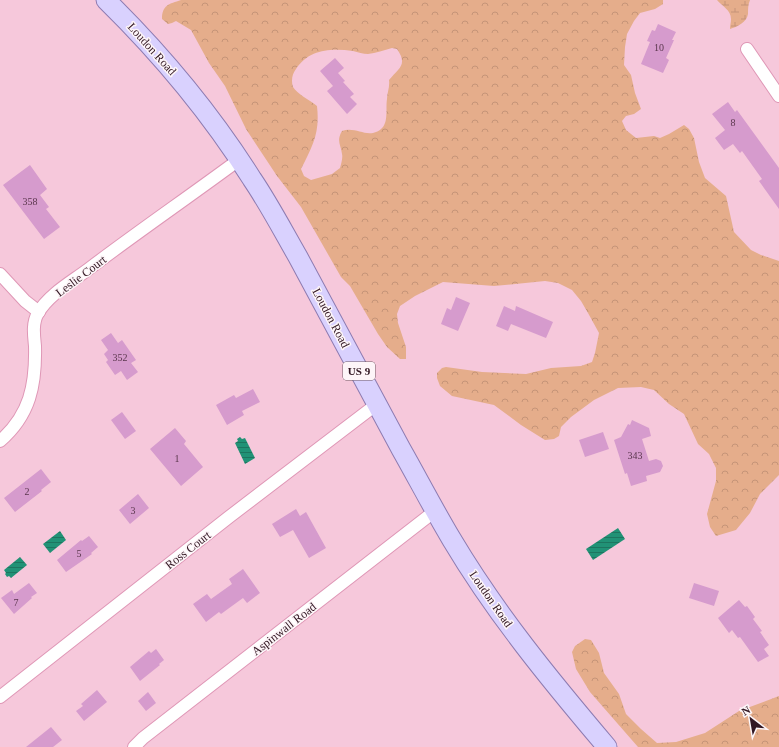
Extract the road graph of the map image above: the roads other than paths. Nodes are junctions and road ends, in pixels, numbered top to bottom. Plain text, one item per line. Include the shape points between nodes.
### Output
1 (106, 0) edge
2 (747, 49) dead end
3 (779, 96) edge
4 (240, 159) junction
5 (0, 274) edge
6 (39, 312) junction
7 (377, 404) junction
8 (0, 441) edge
9 (435, 511) junction
10 (0, 697) edge
11 (134, 747) edge
12 (607, 747) edge

1 - 4 main road, Loudon Road / US 9 via 180,79
2 - 3 street
4 - 6 street, Leslie Court via 84,273 49,300
4 - 7 main road, Loudon Road / US 9 via 265,198
5 - 6 street
6 - 8 street via 35,320 35,371 30,398 24,414
7 - 9 main road, Loudon Road / US 9
7 - 10 street, Ross Court
9 - 11 street, Aspinwall Road
9 - 12 main road, Loudon Road / US 9 via 464,561 491,600

